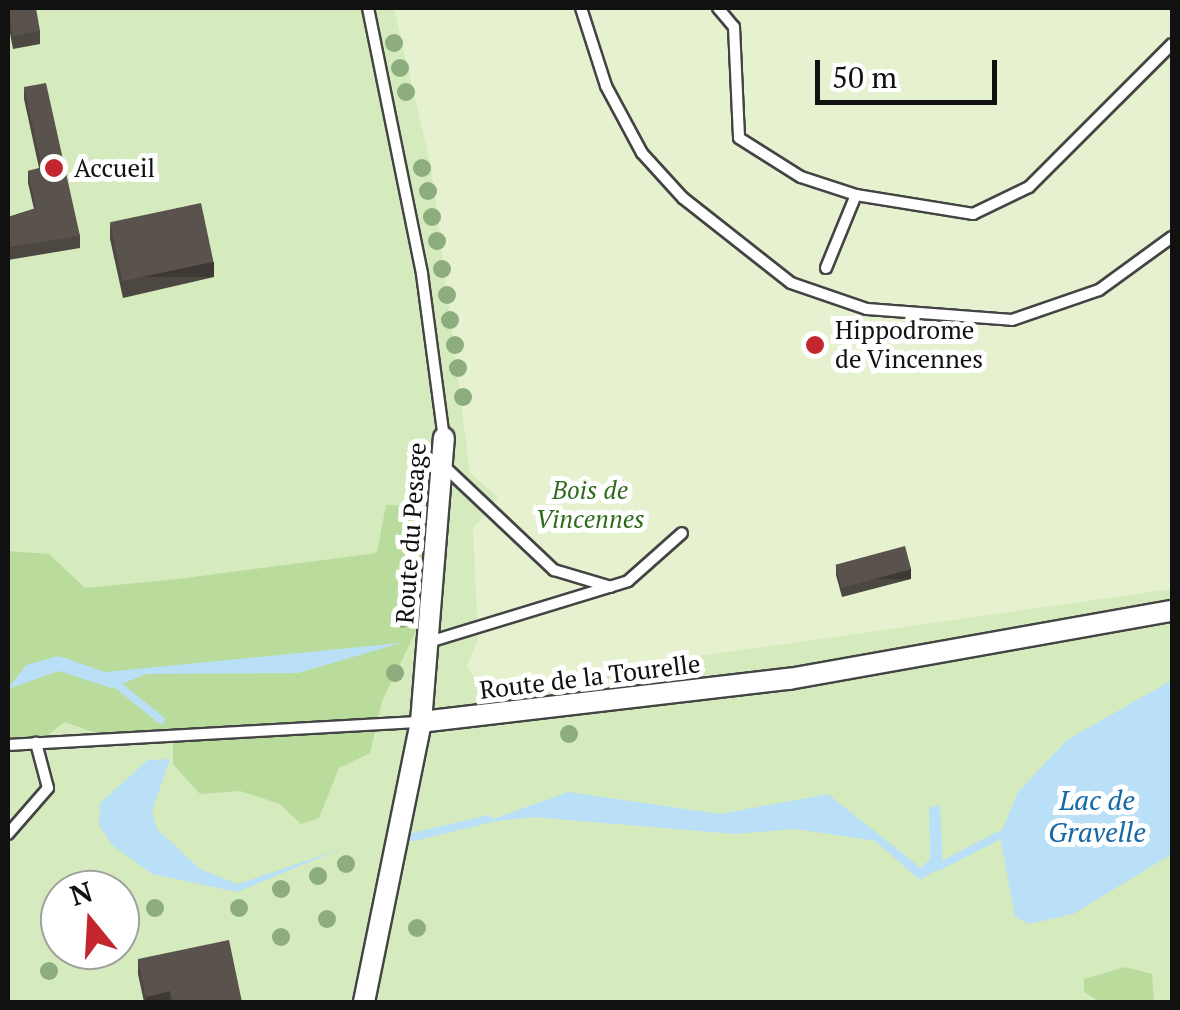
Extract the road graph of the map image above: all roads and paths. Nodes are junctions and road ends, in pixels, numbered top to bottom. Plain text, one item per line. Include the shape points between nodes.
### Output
1 (368, 8) edge
2 (581, 8) edge
3 (718, 8) edge
4 (1172, 44) edge
5 (856, 195) junction
6 (1172, 237) edge
7 (826, 268) dead end
8 (444, 438) joint
9 (446, 468) junction
10 (682, 532) dead end
11 (612, 588) junction
12 (1172, 611) edge
13 (429, 642) junction
14 (421, 722) junction
15 (36, 742) junction
16 (8, 745) edge
17 (8, 834) edge
18 (366, 1001) edge

1 - 8 lane, Route du Pesage via 422,274
2 - 6 lane via 606,86 642,153 683,198 791,282 867,308 1012,320 1099,290
3 - 5 lane via 734,27 739,138 801,178
4 - 5 lane via 1029,186 973,214
5 - 7 lane
8 - 9 street, Route du Pesage
9 - 11 lane via 554,570
9 - 13 street, Route du Pesage
10 - 11 lane via 642,574
11 - 13 lane
12 - 14 street, Route de la Tourelle via 789,678
13 - 14 street, Route du Pesage
14 - 15 lane, Route de la Tourelle
14 - 18 street, Route du Pesage
15 - 16 lane, Route de la Tourelle
15 - 17 lane via 48,788

